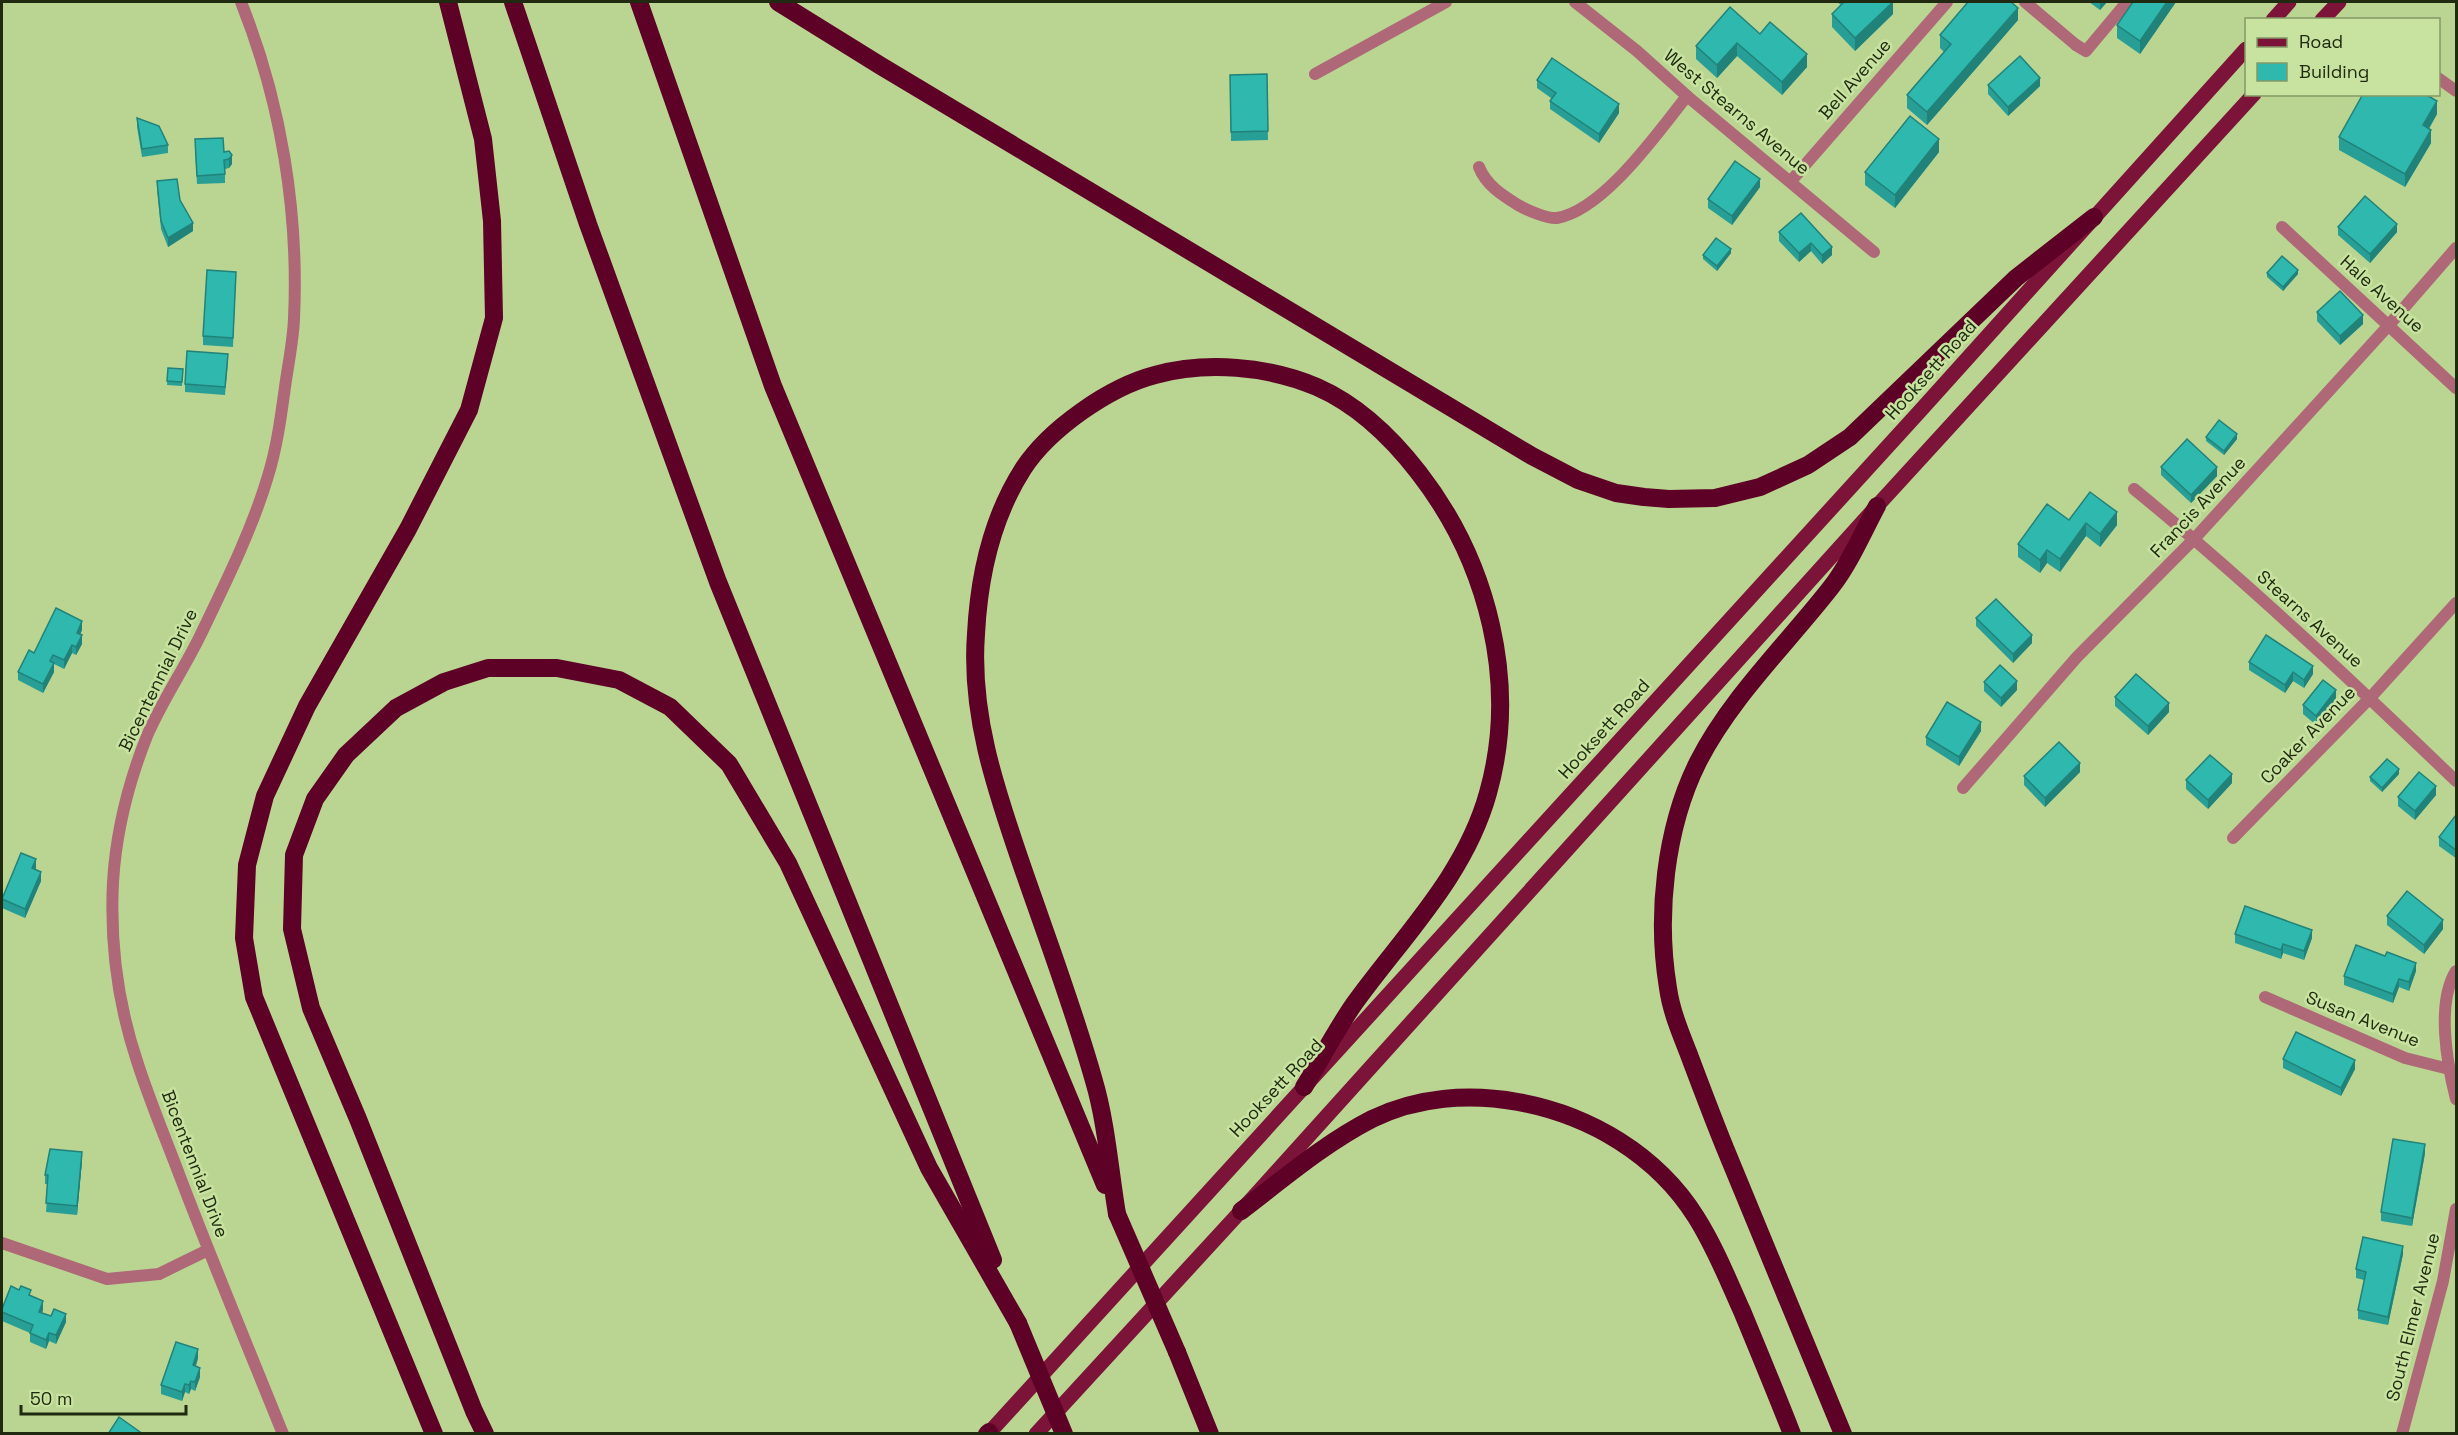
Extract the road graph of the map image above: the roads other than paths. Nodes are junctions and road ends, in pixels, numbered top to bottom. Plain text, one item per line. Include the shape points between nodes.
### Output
1 (241, 2) edge
2 (448, 2) edge
3 (513, 2) edge
4 (639, 2) edge
5 (778, 2) edge
6 (1446, 2) edge
7 (1575, 2) edge
8 (1947, 2) edge
9 (2025, 2) edge
10 (2127, 2) edge
11 (2289, 2) edge
12 (2339, 2) edge
13 (2275, 18) edge
14 (2324, 18) edge
15 (2245, 50) edge
16 (1315, 74) dead end
17 (2440, 79) edge
18 (2457, 92) edge
19 (1687, 96) junction
20 (2252, 96) edge
21 (1479, 167) dead end
22 (1791, 181) junction
23 (2094, 217) junction
24 (2282, 227) dead end
25 (2457, 248) edge
26 (1874, 252) dead end
27 (2390, 325) junction
28 (2457, 388) edge
29 (2134, 489) dead end
30 (1877, 506) junction
31 (2194, 538) junction
32 (2457, 603) edge
33 (2370, 698) junction
34 (2457, 781) edge
35 (1963, 788) dead end
36 (2233, 837) dead end
37 (2457, 971) edge
38 (2265, 997) dead end
39 (2449, 1069) junction
40 (1304, 1087) junction
41 (2457, 1099) edge
42 (2457, 1209) edge
43 (1241, 1211) junction
44 (1117, 1214) junction
45 (2, 1242) edge
46 (208, 1250) junction
47 (1018, 1323) junction
48 (988, 1433) edge
49 (283, 1434) edge
50 (434, 1434) edge
51 (485, 1434) edge
52 (1036, 1434) edge
53 (1064, 1434) edge
54 (1210, 1434) edge
55 (1792, 1434) edge
56 (1843, 1434) edge
57 (2402, 1434) edge

1 - 46 street, Bicentennial Drive via 277,118 292,219 294,310 279,425 252,521 200,636 148,734 131,782 113,881 118,985 136,1060
2 - 50 highway via 483,139 492,221 494,318 469,410 408,529 307,706 265,796 247,865 244,938 254,997
3 - 47 highway via 588,224 718,582
4 - 44 highway via 773,386
5 - 23 highway via 1532,456 1578,480 1634,496 1714,498 1760,487 1808,465 1850,437 2016,278
6 - 16 street
7 - 19 street, West Stearns Avenue
8 - 22 street, Bell Avenue
9 - 10 street via 2086,51
11 - 13 main road
12 - 14 main road
15 - 23 main road, Hooksett Road
17 - 18 street
19 - 21 street via 1628,168 1589,206 1556,218 1526,209 1498,192
19 - 22 street, West Stearns Avenue
20 - 30 main road
22 - 26 street, West Stearns Avenue
23 - 40 main road, Hooksett Road
24 - 27 street, Hale Avenue
25 - 27 street, Francis Avenue
27 - 28 street, Hale Avenue
27 - 31 street, Francis Avenue
29 - 31 street, Stearns Avenue
30 - 43 main road
30 - 56 highway via 1834,584 1745,692 1698,763 1683,801 1662,899 1668,992 1679,1028
31 - 33 street, Stearns Avenue
31 - 35 street, Francis Avenue via 2077,657
32 - 33 street, Coaker Avenue
33 - 34 street, Stearns Avenue
33 - 36 street, Coaker Avenue
37 - 39 street via 2445,1004
38 - 39 street, Susan Avenue via 2405,1058
39 - 41 street
40 - 44 highway via 1353,1006 1448,882 1488,795 1499,726 1499,685 1487,605 1472,561 1429,485 1403,452 1348,404 1315,386 1233,367 1153,375 1080,412 1047,439 1024,467 1003,506 988,547 975,638 975,685 984,742 1000,801 1096,1085
40 - 48 main road, Hooksett Road
42 - 57 street, South Elmer Avenue via 2443,1281
43 - 52 main road
43 - 55 highway via 1328,1146 1372,1119 1407,1106 1449,1097 1489,1097 1532,1104 1573,1117 1609,1134 1643,1158 1672,1185 1696,1216 1719,1258
44 - 54 highway, bridge
45 - 46 street via 107,1279 159,1274
46 - 49 street, Bicentennial Drive
47 - 51 highway via 929,1168 788,864 729,764 670,707 619,680 557,668 488,668 444,682 396,708 346,755 315,799 294,855 292,929 312,1008
47 - 53 highway, bridge

